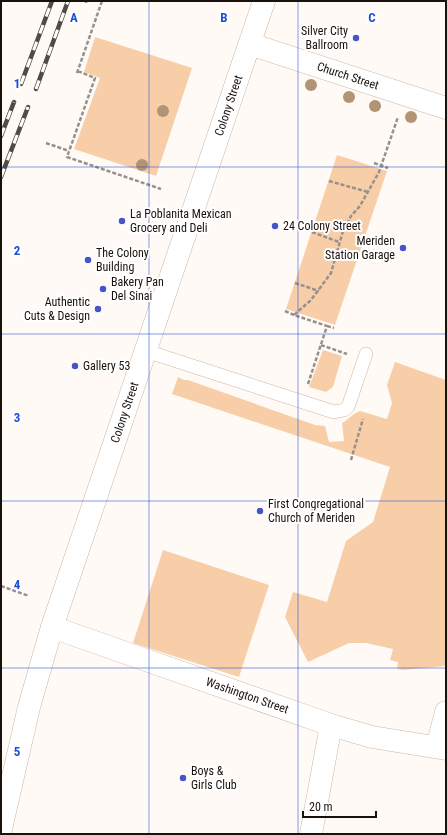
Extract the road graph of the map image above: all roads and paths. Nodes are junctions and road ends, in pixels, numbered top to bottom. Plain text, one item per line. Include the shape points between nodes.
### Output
1 (101, 1) edge
2 (264, 1) edge
3 (250, 44) junction
4 (446, 108) edge
5 (398, 116) dead end
6 (46, 143) dead end
7 (69, 151) junction
8 (374, 164) dead end
9 (381, 165) junction
10 (388, 168) dead end
11 (329, 181) dead end
12 (161, 189) dead end
13 (368, 192) junction
14 (312, 232) dead end
15 (339, 242) junction
16 (295, 283) dead end
17 (319, 291) junction
18 (285, 311) dead end
19 (294, 315) junction
20 (327, 326) junction
21 (334, 328) dead end
22 (321, 345) junction
23 (146, 351) junction
24 (348, 354) dead end
25 (366, 354) dead end
26 (306, 390) dead end
27 (365, 413) dead end
28 (351, 460) dead end
29 (1, 586) edge
30 (29, 596) dead end
31 (52, 627) junction
32 (446, 712) edge
33 (331, 725) junction
34 (442, 748) edge
35 (4, 797) edge
36 (1, 829) edge
37 (311, 834) edge

1 - 7 path via 77,72 95,78
2 - 3 main road, Colony Street
3 - 4 main road, Church Street
3 - 23 main road, Colony Street
5 - 9 path
6 - 7 path
7 - 12 path via 67,157
8 - 9 path
9 - 10 path
9 - 13 path
11 - 13 path
13 - 15 path via 351,216
14 - 15 path
15 - 17 path via 332,273
16 - 17 path
17 - 19 path
18 - 19 path
19 - 20 path
20 - 21 path
20 - 22 path
22 - 24 path
22 - 26 path
23 - 25 lane via 334,412 348,407
23 - 31 main road, Colony Street
27 - 28 path
29 - 30 path
31 - 33 main road, Washington Street
31 - 35 main road, Colony Street
32 - 34 main road
33 - 34 main road, Washington Street via 372,737
33 - 37 main road
35 - 36 main road, Colony Street

